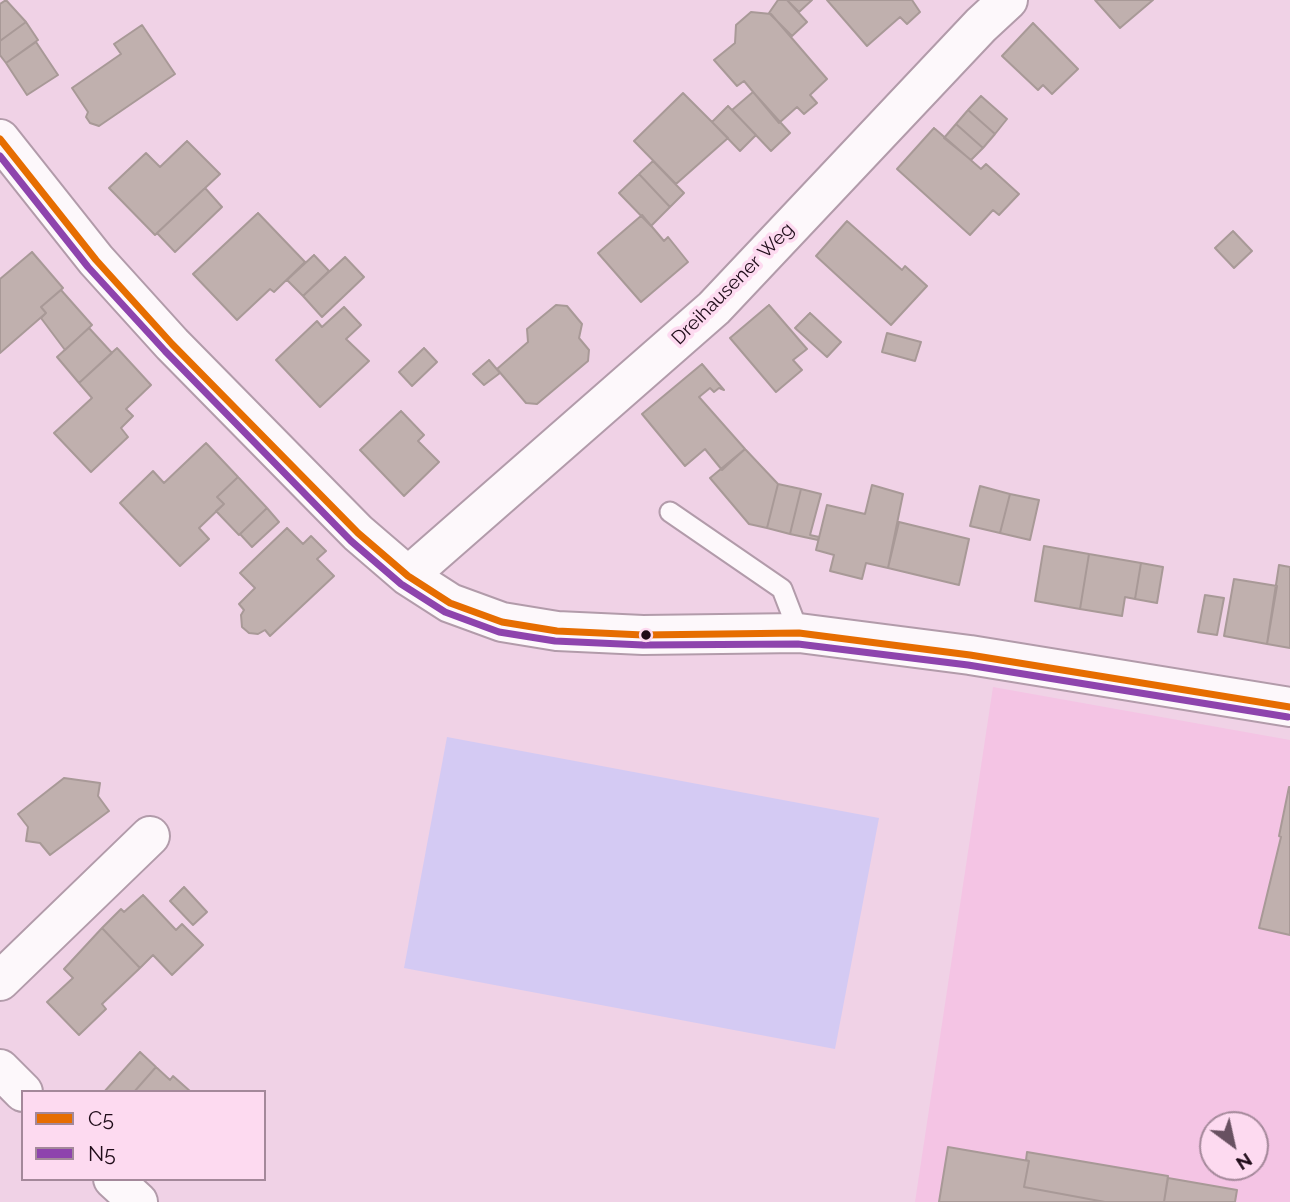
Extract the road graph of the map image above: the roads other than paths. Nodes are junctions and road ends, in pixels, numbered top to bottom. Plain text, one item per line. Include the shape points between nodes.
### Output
1 (1008, 0) edge
2 (0, 139) edge
3 (670, 512) dead end
4 (408, 576) junction
5 (799, 634) junction
6 (1290, 707) edge
7 (150, 836) dead end
8 (0, 981) edge
9 (0, 1069) edge
10 (21, 1090) edge
11 (115, 1181) edge
12 (138, 1202) edge

1 - 4 street, Dreihausener Weg via 714,308
2 - 4 street via 96,260 172,344 358,533
3 - 5 lane via 782,589
4 - 5 street via 450,604 502,622 557,631
5 - 6 street via 970,655
7 - 8 street
9 - 10 street
11 - 12 street

